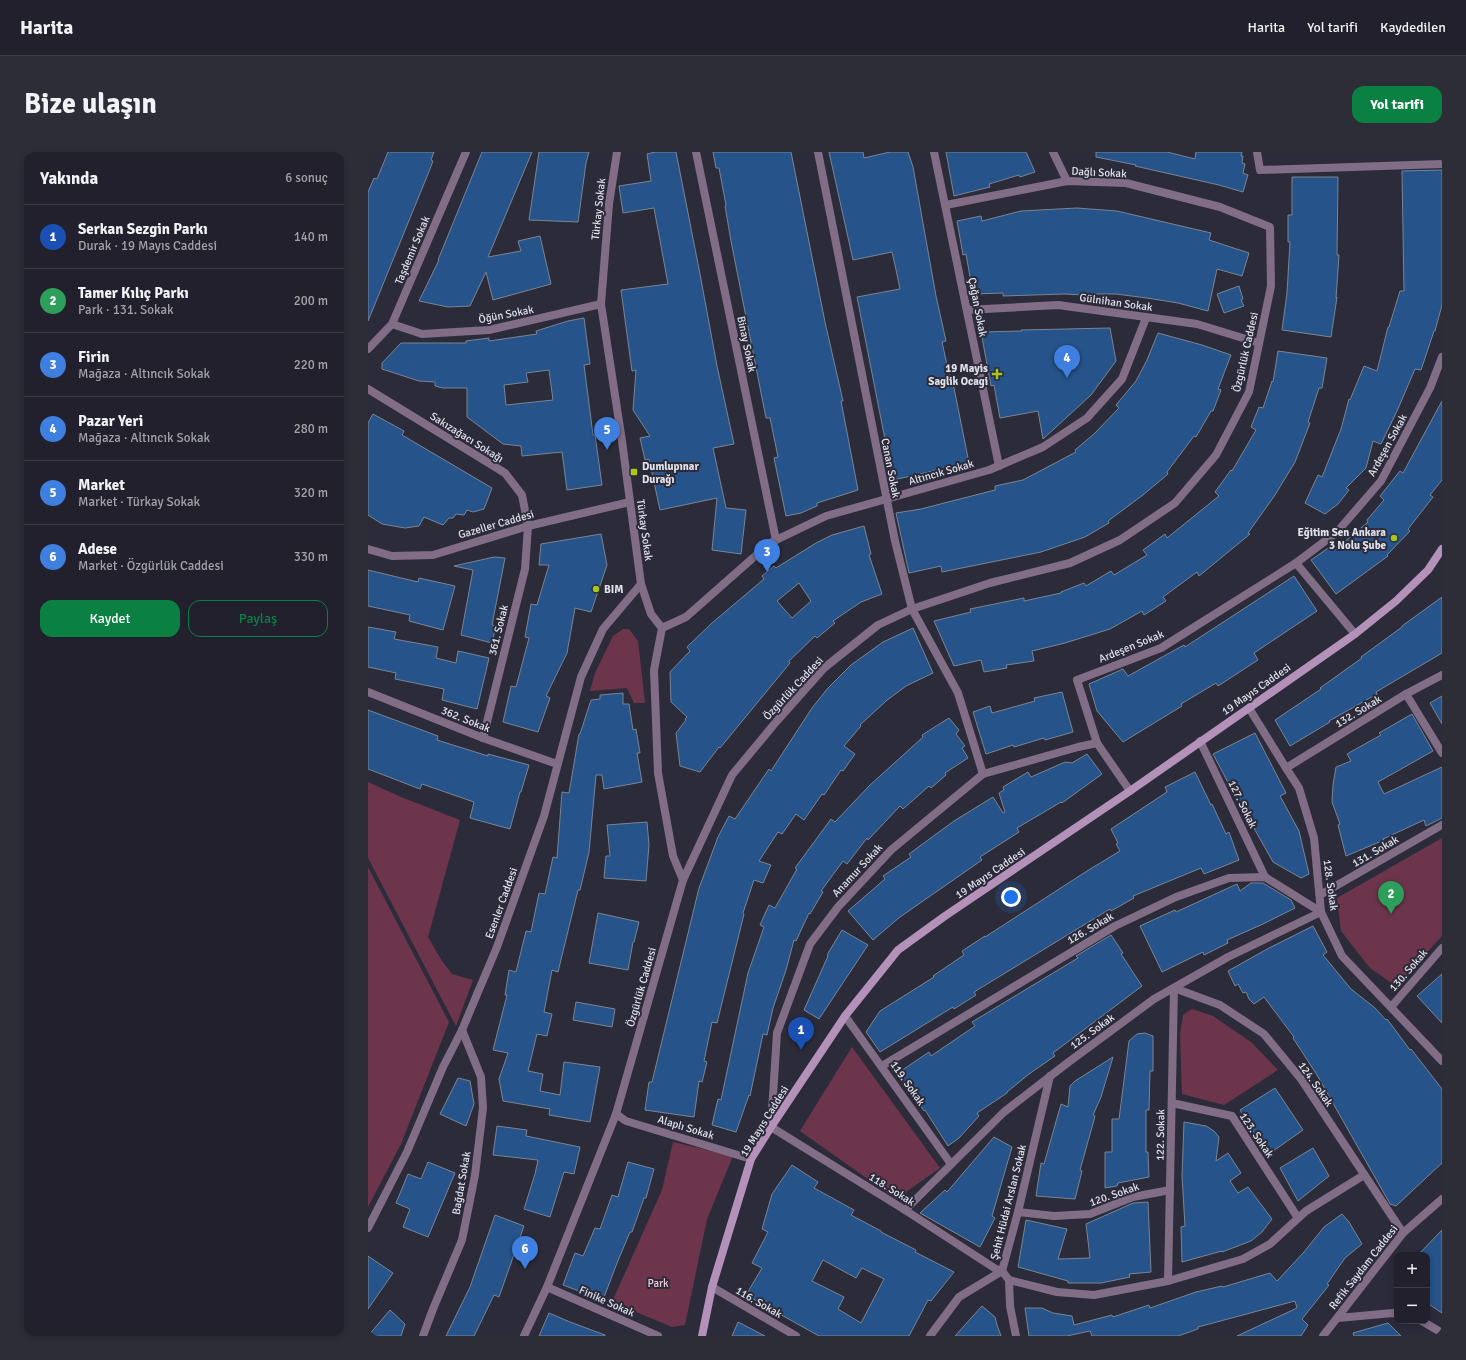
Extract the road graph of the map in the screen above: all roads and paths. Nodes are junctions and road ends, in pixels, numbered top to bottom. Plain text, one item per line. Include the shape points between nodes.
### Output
1 (466, 152) edge
2 (617, 152) edge
3 (696, 152) edge
4 (818, 152) edge
5 (934, 152) edge
6 (1053, 152) edge
7 (1257, 152) edge
8 (1442, 164) edge
9 (1067, 180) junction
10 (946, 205) junction
11 (1270, 227) joint
12 (601, 304) junction
13 (967, 310) junction
14 (1146, 318) junction
15 (392, 324) junction
16 (1259, 343) junction
17 (368, 349) edge
18 (1442, 357) edge
19 (368, 389) edge
20 (999, 466) junction
21 (886, 500) junction
22 (630, 502) junction
23 (528, 526) junction
24 (776, 540) junction
25 (368, 549) edge
26 (1442, 549) edge
27 (1296, 563) junction
28 (641, 584) junction
29 (912, 609) junction
30 (662, 628) junction
31 (1355, 634) junction
32 (1442, 675) edge
33 (368, 692) edge
34 (1406, 694) junction
35 (1249, 708) junction
36 (483, 738) junction
37 (1200, 741) junction
38 (1096, 743) junction
39 (1442, 753) edge
40 (557, 764) junction
41 (1286, 768) junction
42 (983, 774) junction
43 (1130, 790) junction
44 (1442, 825) edge
45 (1265, 877) junction
46 (683, 880) junction
47 (1320, 895) junction
48 (1321, 912) junction
49 (1442, 948) edge
50 (1174, 988) junction
51 (1391, 1007) junction
52 (845, 1016) junction
53 (462, 1030) junction
54 (1442, 1061) edge
55 (882, 1066) junction
56 (1050, 1076) junction
57 (1172, 1103) junction
58 (616, 1114) junction
59 (770, 1127) junction
60 (751, 1159) junction
61 (951, 1164) junction
62 (1364, 1175) junction
63 (1170, 1190) junction
64 (1442, 1198) edge
65 (905, 1210) junction
66 (1018, 1212) junction
67 (1298, 1218) junction
68 (368, 1228) edge
69 (1403, 1233) junction
70 (1002, 1271) junction
71 (1009, 1280) junction
72 (1168, 1282) junction
73 (546, 1287) junction
74 (712, 1287) junction
75 (1394, 1313) edge
76 (1338, 1318) junction
77 (1427, 1324) edge
78 (1442, 1333) edge
79 (423, 1336) edge
80 (524, 1336) edge
81 (658, 1336) edge
82 (702, 1336) edge
83 (796, 1336) edge
84 (930, 1336) edge
85 (1016, 1336) edge
86 (1323, 1336) edge

1 - 15 street, Taşdemir Sokak
2 - 12 street, Türkay Sokak via 608,204
3 - 24 street, Binay Sokak
4 - 21 street, Canan Sokak
5 - 10 street, Çağan Sokak
6 - 9 street
7 - 8 street via 1260,170
9 - 10 street, Dağlı Sokak
9 - 11 street, Dağlı Sokak via 1126,183 1220,207
10 - 13 street, Çağan Sokak
11 - 16 street, Özgürlük Caddesi via 1271,286
12 - 15 street, Öğün Sokak via 489,330 422,334
12 - 22 street, Türkay Sokak
13 - 14 street, Gülnihan Sokak via 1058,305
13 - 20 street, Çağan Sokak
14 - 16 street, Gülnihan Sokak via 1197,324
14 - 20 street, Altıncık Sokak via 1122,379 1087,418 1043,447
15 - 17 street, Taşdemir Sokak
16 - 29 street, Özgürlük Caddesi via 1249,392 1216,455 1175,503 1120,540 1070,563 990,583
18 - 27 street, Ardeşen Sokak via 1430,388 1381,481 1337,532
19 - 23 street, Sakızağacı Sokağı via 505,473 522,495
20 - 21 street, Altıncık Sokak
21 - 24 street, Altıncık Sokak via 826,516
21 - 29 street, Canan Sokak
22 - 23 street, Gazeller Caddesi
22 - 28 street, Türkay Sokak
23 - 25 street, Gazeller Caddesi via 433,555 392,556
23 - 36 street, 361. Sokak via 525,569
24 - 30 street, Altıncık Sokak via 686,617
26 - 31 main road, 19 Mayıs Caddesi via 1428,570 1396,601
27 - 31 street
27 - 38 street, Ardeşen Sokak via 1161,648 1077,680
28 - 30 street, Türkay Sokak via 651,614
28 - 40 street, Esenler Caddesi via 603,629 581,677
29 - 42 street, Canan Sokak via 958,693
29 - 46 street, Özgürlük Caddesi via 878,625 824,668 776,722 732,775
30 - 46 street via 654,670 658,773 673,856
31 - 35 main road, 19 Mayıs Caddesi
32 - 34 street, 132. Sokak
33 - 36 street, 362. Sokak
34 - 39 street
34 - 41 street, 132. Sokak
35 - 37 main road, 19 Mayıs Caddesi
35 - 41 street, 128. Sokak
36 - 40 street, 362. Sokak
37 - 43 main road, 19 Mayıs Caddesi
37 - 45 street, 127. Sokak
38 - 42 street, Anamur Sokak
38 - 43 street, Ardeşen Sokak
40 - 53 street, Esenler Caddesi via 544,816 497,947
41 - 47 street, 128. Sokak via 1299,788 1314,838
42 - 59 street, Anamur Sokak via 891,850 838,907 810,944 777,1032
43 - 52 main road, 19 Mayıs Caddesi via 898,950
44 - 47 street, 131. Sokak
45 - 48 street
45 - 55 street, 126. Sokak via 1229,878 1176,897 1115,926
46 - 58 street, Özgürlük Caddesi
47 - 48 street, 128. Sokak
48 - 50 street, 125. Sokak via 1228,957
48 - 51 street, 128. Sokak via 1342,956
49 - 51 street, 130. Sokak
50 - 56 street, 125. Sokak
50 - 57 street, 122. Sokak
50 - 62 street, 124. Sokak via 1220,1005 1264,1034 1301,1079
51 - 54 street, 128. Sokak
52 - 55 street, 119. Sokak
52 - 59 main road, 19 Mayıs Caddesi
53 - 68 street, Esenler Caddesi via 443,1067 407,1152
53 - 79 street, Bağdat Sokak via 481,1077 484,1108 476,1175 462,1240
55 - 61 street, 119. Sokak
56 - 61 street, 125. Sokak via 1004,1112
56 - 66 street, Şehit Hüdai Arslan Sokak
57 - 63 street, 122. Sokak
57 - 67 street, 123. Sokak via 1232,1116
58 - 60 street, Alaplı Sokak via 626,1121
58 - 73 street, Özgürlük Caddesi
59 - 60 main road, 19 Mayıs Caddesi
59 - 65 street, 118. Sokak
60 - 74 main road, 19 Mayıs Caddesi
61 - 65 street, 125. Sokak
62 - 67 street
62 - 69 street, 124. Sokak
63 - 66 street, 120. Sokak via 1133,1197 1090,1214 1054,1216
63 - 72 street, 122. Sokak
64 - 69 street, Refik Saydam Caddesi
65 - 70 street, 118. Sokak
66 - 70 street, Şehit Hüdai Arslan Sokak
67 - 72 street via 1270,1244 1242,1259
69 - 76 street, Refik Saydam Caddesi
70 - 71 street, Şehit Hüdai Arslan Sokak
70 - 84 street via 959,1297
71 - 72 street via 1057,1292 1094,1295
71 - 85 street via 1010,1306
73 - 80 street, Özgürlük Caddesi
73 - 81 street, Finike Sokak
74 - 82 main road, 19 Mayıs Caddesi
74 - 83 street, 116. Sokak
75 - 76 street
76 - 86 street, Refik Saydam Caddesi
77 - 78 street

